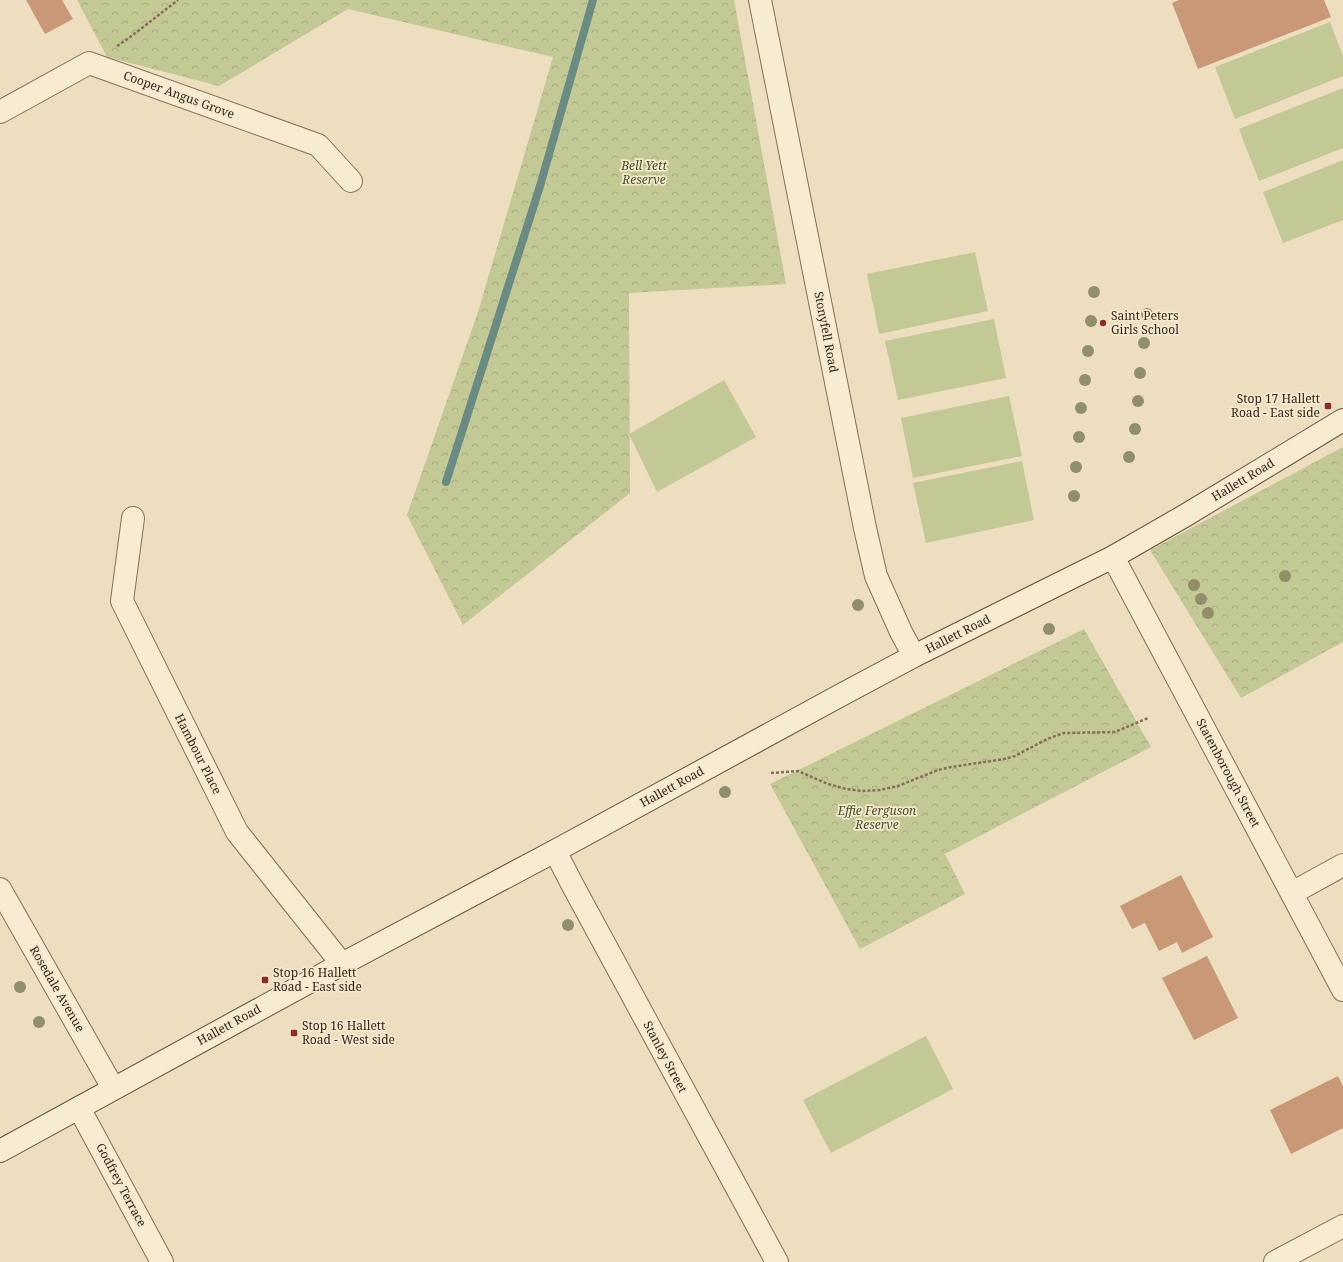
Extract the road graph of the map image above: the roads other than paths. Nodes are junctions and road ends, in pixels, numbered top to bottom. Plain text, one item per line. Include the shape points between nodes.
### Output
1 (760, 0) edge
2 (0, 112) edge
3 (351, 182) dead end
4 (1343, 420) edge
5 (133, 518) dead end
6 (1113, 557) junction
7 (914, 656) junction
8 (555, 850) junction
9 (1343, 865) edge
10 (0, 889) edge
11 (1292, 894) junction
12 (342, 964) junction
13 (1343, 990) edge
14 (113, 1088) junction
15 (79, 1108) junction
16 (0, 1151) edge
17 (1343, 1226) edge
18 (162, 1262) edge
19 (776, 1262) edge
20 (1276, 1262) edge

1 - 7 street, Stonyfell Road via 864,528 876,576
2 - 3 street, Cooper Angus Grove via 89,63 318,145
4 - 6 street, Hallett Road
5 - 12 street, Hambour Place via 122,601 237,832
6 - 7 street, Hallett Road
6 - 11 street, Statenborough Street
7 - 8 street, Hallett Road
8 - 12 street, Hallett Road
8 - 19 street, Stanley Street
9 - 11 street
10 - 14 street, Rosedale Avenue
11 - 13 street, Statenborough Street
12 - 14 street, Hallett Road
14 - 15 street, Hallett Road
15 - 16 street, Hallett Road
15 - 18 street, Godfrey Terrace
17 - 20 street

